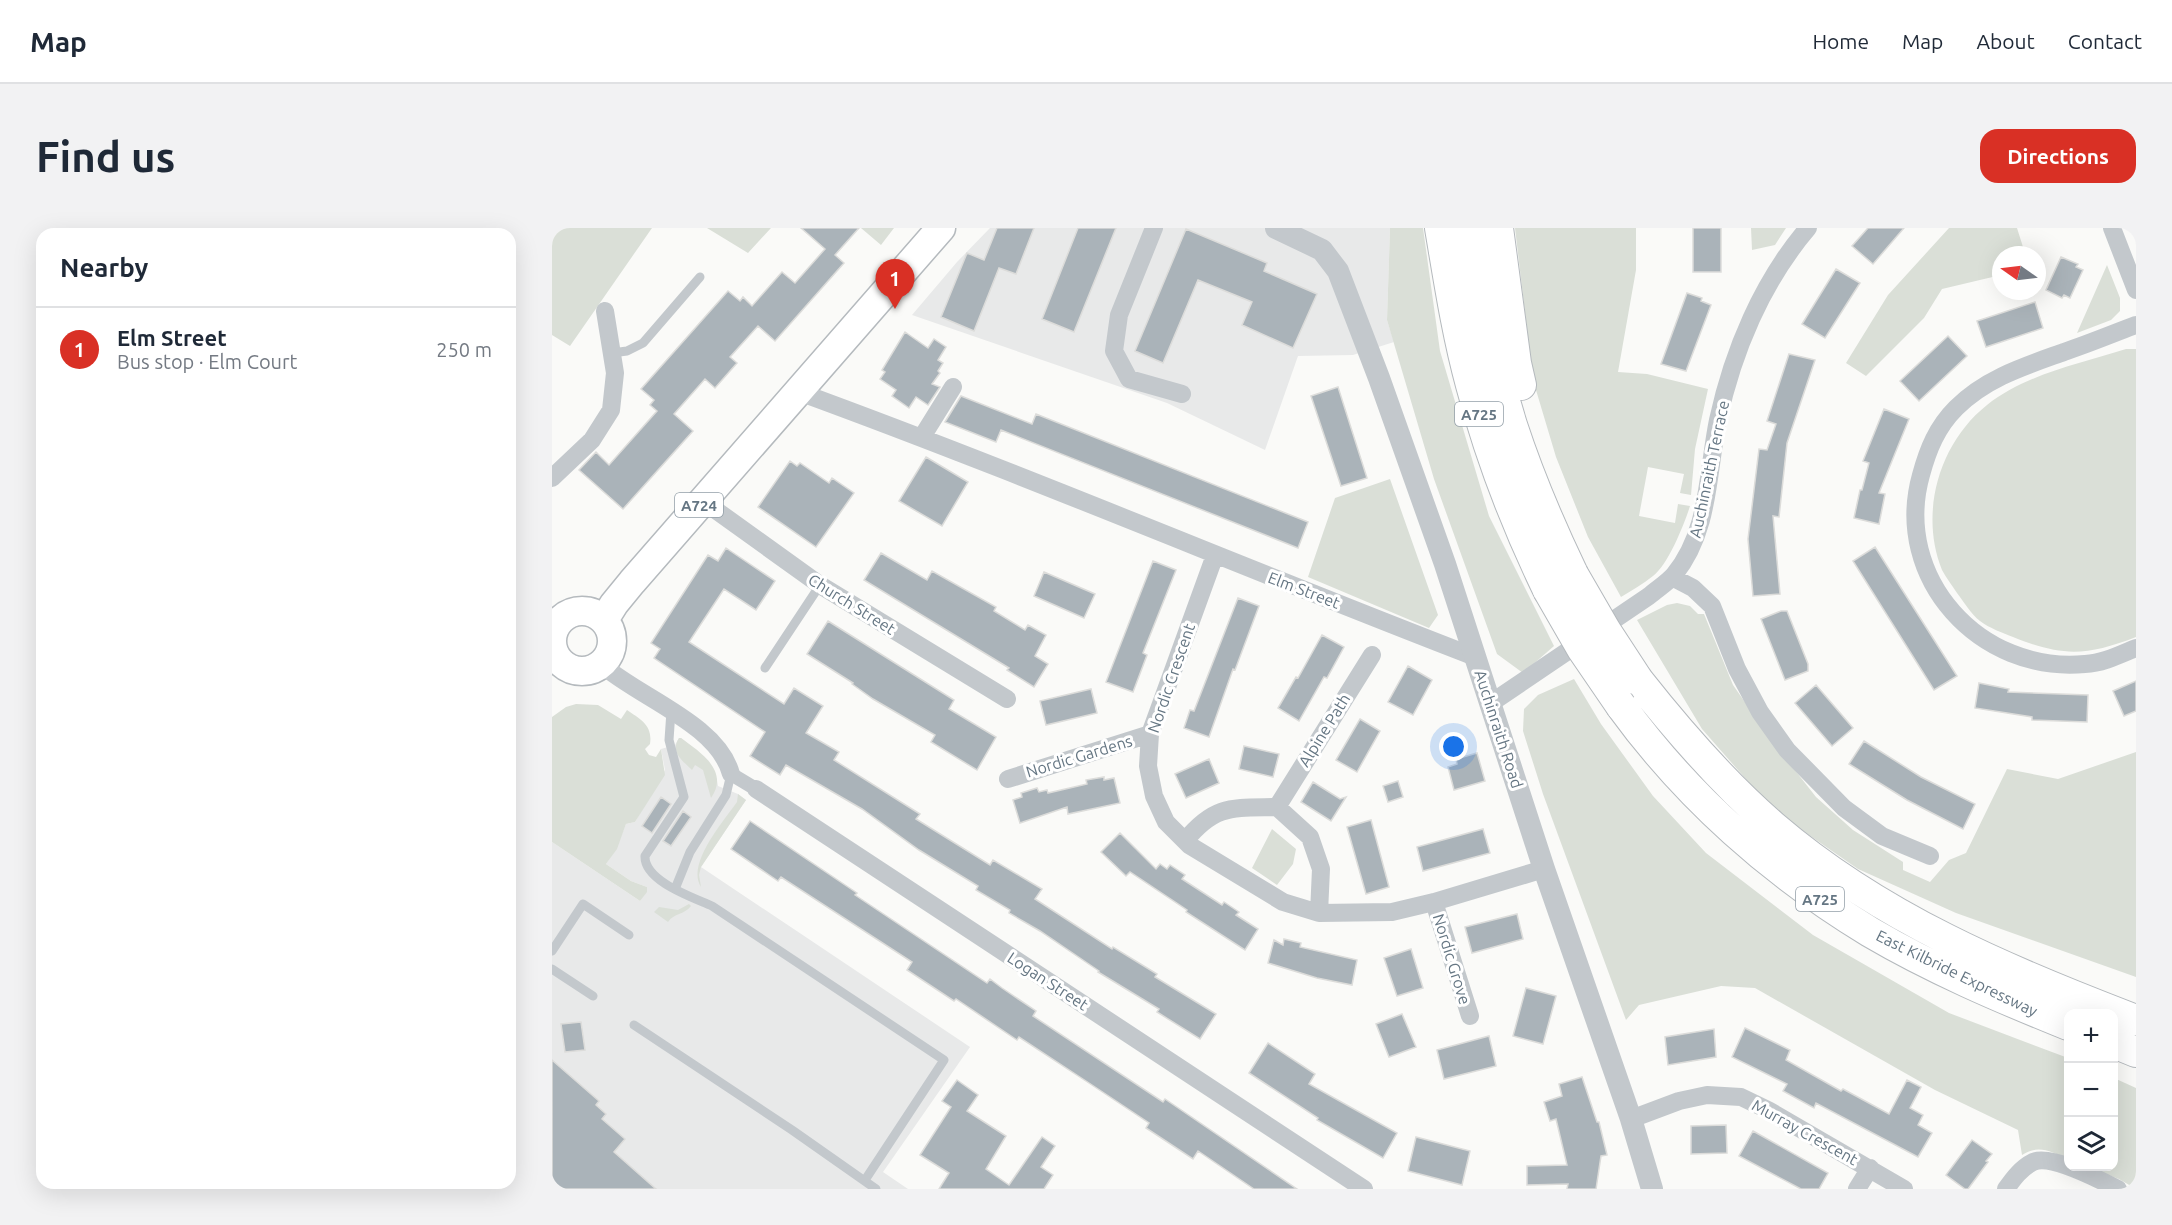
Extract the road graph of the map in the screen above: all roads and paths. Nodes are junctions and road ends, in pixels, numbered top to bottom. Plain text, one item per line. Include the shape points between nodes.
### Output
1 (941, 228) edge
2 (1154, 228) edge
3 (1276, 228) edge
4 (1440, 228) edge
5 (1469, 228) edge
6 (1498, 228) edge
7 (1808, 228) edge
8 (2112, 228) edge
9 (700, 277) dead end
10 (2136, 291) edge
11 (604, 311) dead end
12 (2136, 325) edge
13 (612, 352) junction
14 (953, 387) dead end
15 (799, 392) junction
16 (1182, 394) dead end
17 (922, 437) junction
18 (552, 478) edge
19 (703, 501) junction
20 (1547, 518) junction
21 (1215, 555) junction
22 (1672, 577) junction
23 (820, 585) junction
24 (555, 619) edge
25 (604, 620) junction
26 (2136, 648) edge
27 (1372, 655) dead end
28 (1475, 657) junction
29 (601, 664) junction
30 (765, 668) dead end
31 (558, 670) edge
32 (1006, 699) dead end
33 (1491, 703) junction
34 (671, 711) junction
35 (1150, 734) junction
36 (731, 774) junction
37 (1008, 779) dead end
38 (756, 789) joint
39 (1277, 807) junction
40 (1185, 841) junction
41 (1930, 856) dead end
42 (1544, 869) junction
43 (675, 889) junction
44 (1434, 902) junction
45 (1319, 913) junction
46 (629, 935) dead end
47 (552, 951) edge
48 (552, 969) edge
49 (593, 996) dead end
50 (2106, 1008) junction
51 (2136, 1015) edge
52 (1470, 1016) dead end
53 (2136, 1020) edge
54 (2064, 1023) edge
55 (634, 1026) dead end
56 (1631, 1119) junction
57 (1870, 1168) junction
58 (865, 1180) junction
59 (876, 1189) edge
60 (1364, 1189) edge
61 (1652, 1189) edge
62 (1857, 1189) edge
63 (1904, 1189) edge
64 (2006, 1189) edge
65 (2118, 1189) edge

1 - 15 main road, A724
2 - 16 street via 1119,315 1114,351 1129,379
3 - 28 street, Auchinraith Road via 1322,250 1338,271
4 - 54 highway, East Kilbride Expressway / A725, bridge via 1470,384 1511,510 1548,590 1582,649 1652,747 1709,808 1752,846 1870,932 2005,999
5 - 20 highway, East Kilbride Expressway / A725 via 1501,386
6 - 20 highway, A725 via 1516,363 1532,426
7 - 22 street, Auchinraith Terrace via 1755,309 1736,356 1718,420 1701,522 1694,542
8 - 10 street
9 - 13 lane via 643,342 627,351
11 - 13 street
12 - 26 street via 2007,373 1978,388 1936,432 1916,490 1914,517 1920,552 1932,585 1961,623 1991,645 2024,658 2055,664 2085,664
13 - 18 street via 615,373 611,410 592,440
14 - 17 street
15 - 17 street, Elm Street
15 - 19 main road, A724
17 - 21 street, Elm Street
19 - 23 street, Church Street
19 - 25 main road, A724 via 620,596
20 - 50 highway, East Kilbride Expressway / A725, bridge via 1573,574 1638,680 1690,744 1774,827 1845,881 1892,910 1974,954
21 - 28 street, Elm Street
21 - 35 street, Nordic Crescent
22 - 33 street, Auchinraith Terrace
22 - 41 street via 1693,588 1712,606 1737,669 1786,750 1844,808 1882,836
23 - 30 lane
23 - 32 street, Church Street
24 - 25 main road via 579,611
24 - 31 main road via 552,644
25 - 29 main road via 612,641
27 - 39 street, Alpine Path
28 - 33 street, Auchinraith Road
29 - 31 main road via 587,670
29 - 34 street
33 - 42 street, Auchinraith Road
34 - 36 street via 718,747
34 - 43 lane via 669,740 684,797 645,856 645,864 650,873
35 - 37 street, Nordic Gardens
35 - 40 street, Nordic Crescent via 1148,766 1154,796 1166,822
36 - 38 street, Logan Street
36 - 43 lane via 726,795 690,852
38 - 60 street, Logan Street
39 - 40 street via 1228,808 1199,824
39 - 45 street via 1310,837 1320,868
40 - 45 street, Nordic Crescent via 1283,902
42 - 44 street, Nordic Crescent
42 - 56 street, Auchinraith Road
43 - 58 lane via 712,906 944,1060
44 - 45 street, Nordic Crescent via 1392,912
44 - 52 street, Nordic Grove
46 - 47 lane via 583,904
48 - 49 lane
50 - 51 highway, A725
50 - 53 highway, East Kilbride Expressway / A725
55 - 58 lane
56 - 57 street, Murray Crescent via 1707,1095 1741,1097
56 - 61 street, Auchinraith Road
57 - 62 street
57 - 63 street, Murray Crescent
58 - 59 lane
64 - 65 street via 2034,1161 2051,1161

